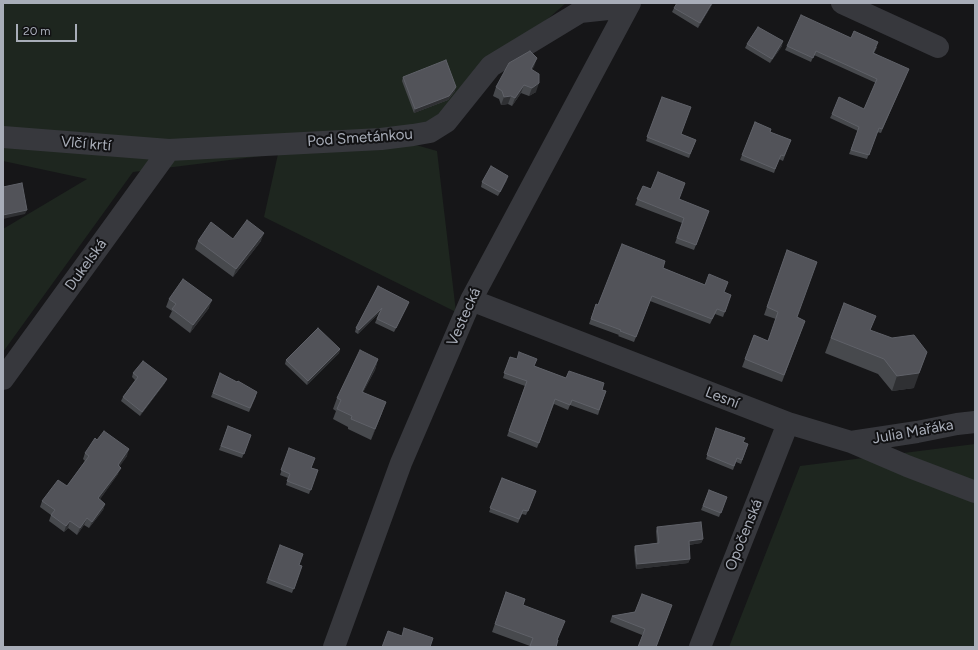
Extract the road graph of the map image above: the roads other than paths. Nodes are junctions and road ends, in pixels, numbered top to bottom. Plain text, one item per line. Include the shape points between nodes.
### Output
1 (842, 3) edge
2 (628, 5) edge
3 (938, 47) dead end
4 (3, 137) edge
5 (169, 150) junction
6 (471, 300) junction
7 (3, 379) edge
8 (975, 422) edge
9 (788, 423) junction
10 (917, 432) junction
11 (851, 442) junction
12 (907, 466) junction
13 (975, 492) edge
14 (334, 647) edge
15 (700, 647) edge

1 - 3 street
2 - 5 street, Pod Smetánkou via 580,12 491,66 446,122 430,132 381,139
2 - 6 street, Vestecká
4 - 5 street, Vlčí krtí
5 - 7 street, Dukelská
6 - 9 street, Lesní
6 - 14 street, Vestecká via 401,463
8 - 10 street, Julia Mařáka
9 - 11 street, Lesní
9 - 15 street, Opočenská
10 - 11 street, Julia Mařáka
10 - 12 street via 908,447
11 - 12 street, Lesní
12 - 13 street, Lesní

